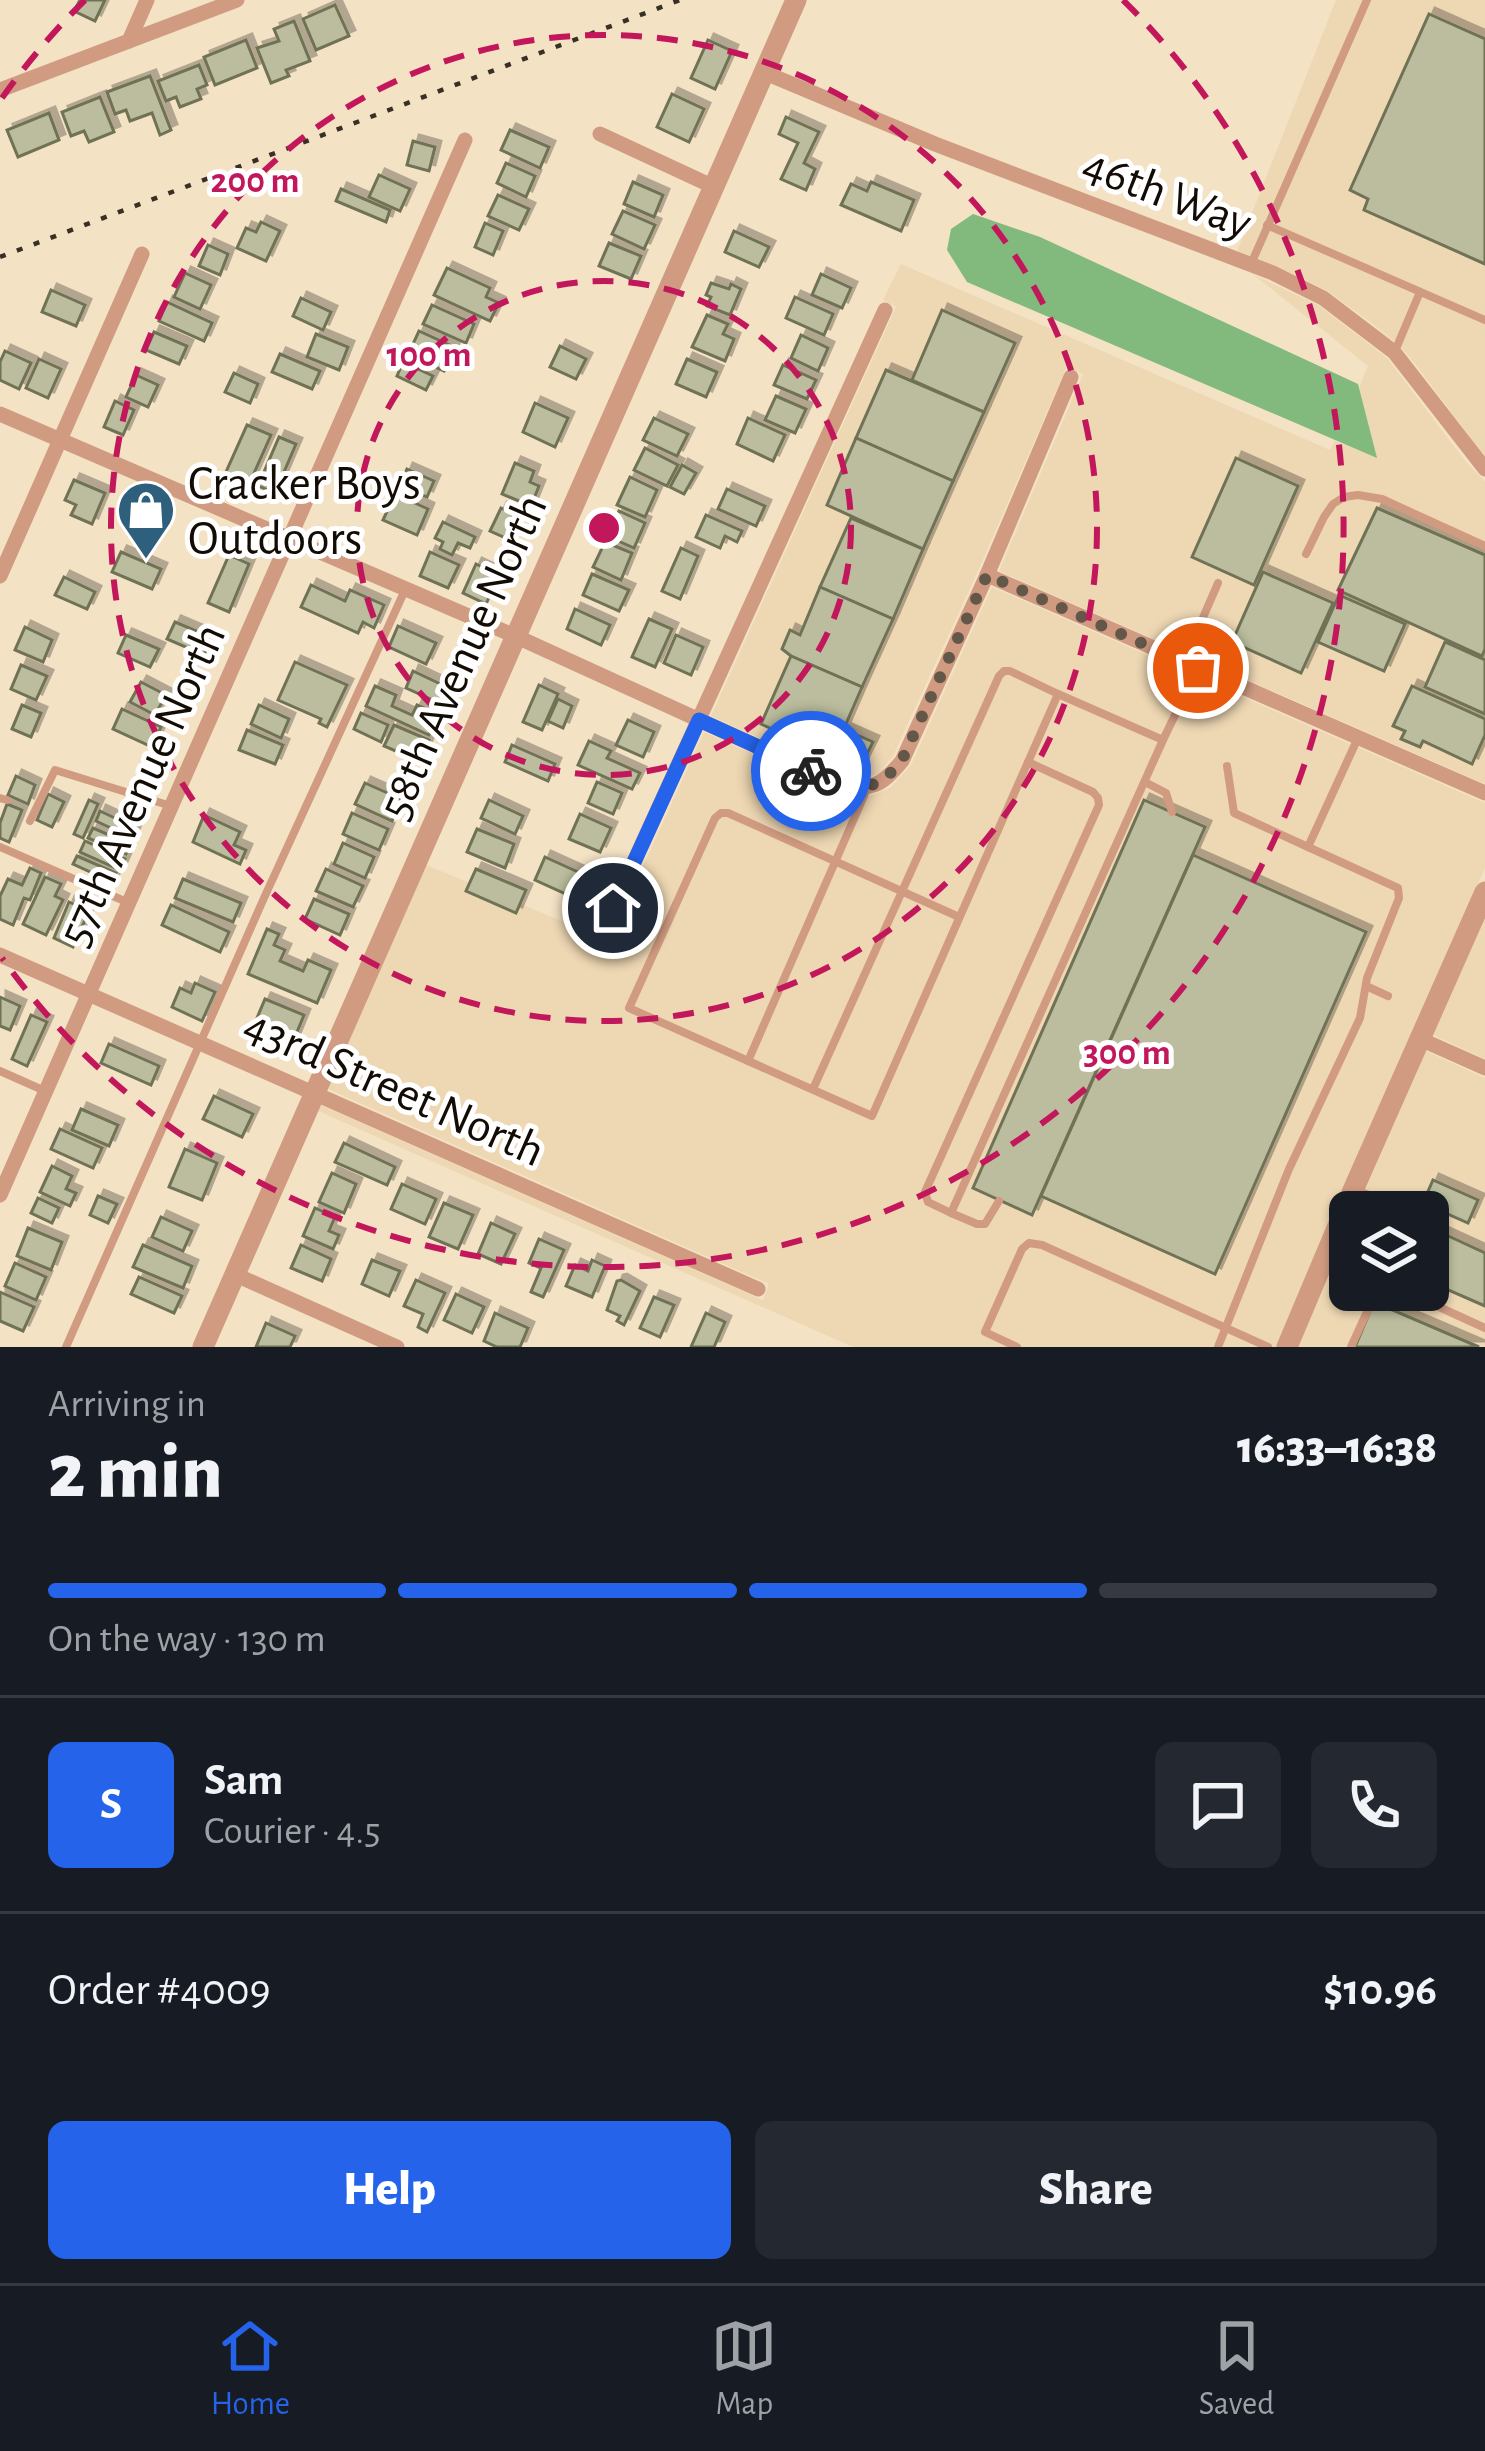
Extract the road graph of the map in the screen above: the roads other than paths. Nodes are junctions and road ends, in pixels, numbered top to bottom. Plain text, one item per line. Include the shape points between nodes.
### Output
1 (148, 0) edge
2 (237, 0) edge
3 (796, 0) edge
4 (1367, 0) edge
5 (129, 41) junction
6 (763, 72) junction
7 (0, 90) edge
8 (600, 134) dead end
9 (465, 140) dead end
10 (712, 186) junction
11 (1267, 225) junction
12 (142, 254) dead end
13 (1251, 265) junction
14 (1420, 292) junction
15 (885, 310) dead end
16 (1485, 320) edge
17 (1394, 352) junction
18 (1071, 377) dead end
19 (0, 414) edge
20 (59, 439) junction
21 (1485, 469) edge
22 (289, 541) junction
23 (1485, 546) edge
24 (1306, 554) dead end
25 (987, 575) junction
26 (0, 576) edge
27 (1218, 583) dead end
28 (405, 590) junction
29 (515, 636) junction
30 (1191, 664) junction
31 (1058, 694) junction
32 (699, 720) junction
33 (1358, 737) junction
34 (1163, 740) junction
35 (1028, 762) junction
36 (1227, 766) dead end
37 (1145, 782) junction
38 (868, 789) junction
39 (1485, 793) edge
40 (172, 807) junction
41 (1172, 812) dead end
42 (30, 820) dead end
43 (0, 847) edge
44 (1308, 847) junction
45 (835, 862) junction
46 (902, 892) junction
47 (1485, 892) edge
48 (130, 903) junction
49 (613, 908) dead end
50 (959, 917) junction
51 (0, 955) edge
52 (1366, 986) junction
53 (90, 994) junction
54 (1388, 996) dead end
55 (1420, 1039) junction
56 (201, 1043) junction
57 (748, 1061) junction
58 (1485, 1068) edge
59 (0, 1071) edge
60 (813, 1089) junction
61 (46, 1092) junction
62 (316, 1093) junction
63 (1354, 1189) junction
64 (1358, 1191) edge
65 (0, 1195) edge
66 (999, 1201) dead end
67 (951, 1213) junction
68 (236, 1274) junction
69 (758, 1289) dead end
70 (1367, 1311) edge
71 (1448, 1311) edge
72 (1227, 1328) junction
73 (1485, 1328) edge
74 (66, 1347) edge
75 (203, 1347) edge
76 (398, 1347) edge
77 (1017, 1347) edge
78 (1219, 1347) edge
79 (1268, 1347) edge
80 (1287, 1347) edge
81 (1351, 1347) edge

1 - 5 street
2 - 5 street
3 - 6 street, 58th Avenue North
4 - 11 lane
5 - 7 street
6 - 10 street, 58th Avenue North
6 - 13 street, 46th Way
8 - 10 street
9 - 22 street, 57th Avenue North
10 - 29 street, 58th Avenue North
11 - 13 lane
11 - 14 lane
12 - 20 street
13 - 17 street, 46th Way via 1322,298
14 - 16 lane
14 - 17 lane
15 - 32 street
17 - 21 street, 46th Way
18 - 25 street
19 - 20 street
20 - 22 street
20 - 26 street
22 - 28 street
22 - 40 street, 57th Avenue North
23 - 24 lane via 1358,495 1334,504
25 - 30 street
25 - 38 street via 902,760
27 - 30 lane
28 - 29 street
28 - 56 lane
29 - 32 street
29 - 62 street, 58th Avenue North
30 - 33 street
30 - 34 lane
31 - 34 lane
31 - 35 lane
31 - 46 lane via 1010,671 999,676
32 - 38 street
32 - 49 street
33 - 39 street
33 - 44 lane
34 - 37 lane
35 - 50 lane
35 - 67 lane via 1093,792 1099,805 925,1192
36 - 44 lane via 1234,813
37 - 41 lane via 1166,793
37 - 67 lane
38 - 45 lane
40 - 42 lane via 55,770
40 - 48 street, 57th Avenue North
43 - 48 lane
44 - 52 lane via 1398,887
45 - 46 lane
45 - 57 lane
45 - 57 lane via 721,813 629,1008
46 - 50 lane
46 - 60 lane
47 - 55 street
48 - 53 street, 57th Avenue North
50 - 60 lane via 872,1115
51 - 53 street, 43rd Street North
52 - 54 lane
52 - 72 lane via 1360,1018
53 - 56 street, 43rd Street North
53 - 61 street, 57th Avenue North
55 - 58 street
55 - 63 street
56 - 62 street, 43rd Street North
56 - 74 lane
57 - 60 lane
59 - 61 lane
61 - 65 street, 57th Avenue North
62 - 68 street, 58th Avenue North
62 - 69 street, 43rd Street North
63 - 64 lane
63 - 80 street
66 - 67 lane via 985,1224
68 - 75 street, 58th Avenue North
68 - 76 street
70 - 81 lane
71 - 73 lane
72 - 77 lane via 1029,1243 985,1332
72 - 78 lane
72 - 79 lane

